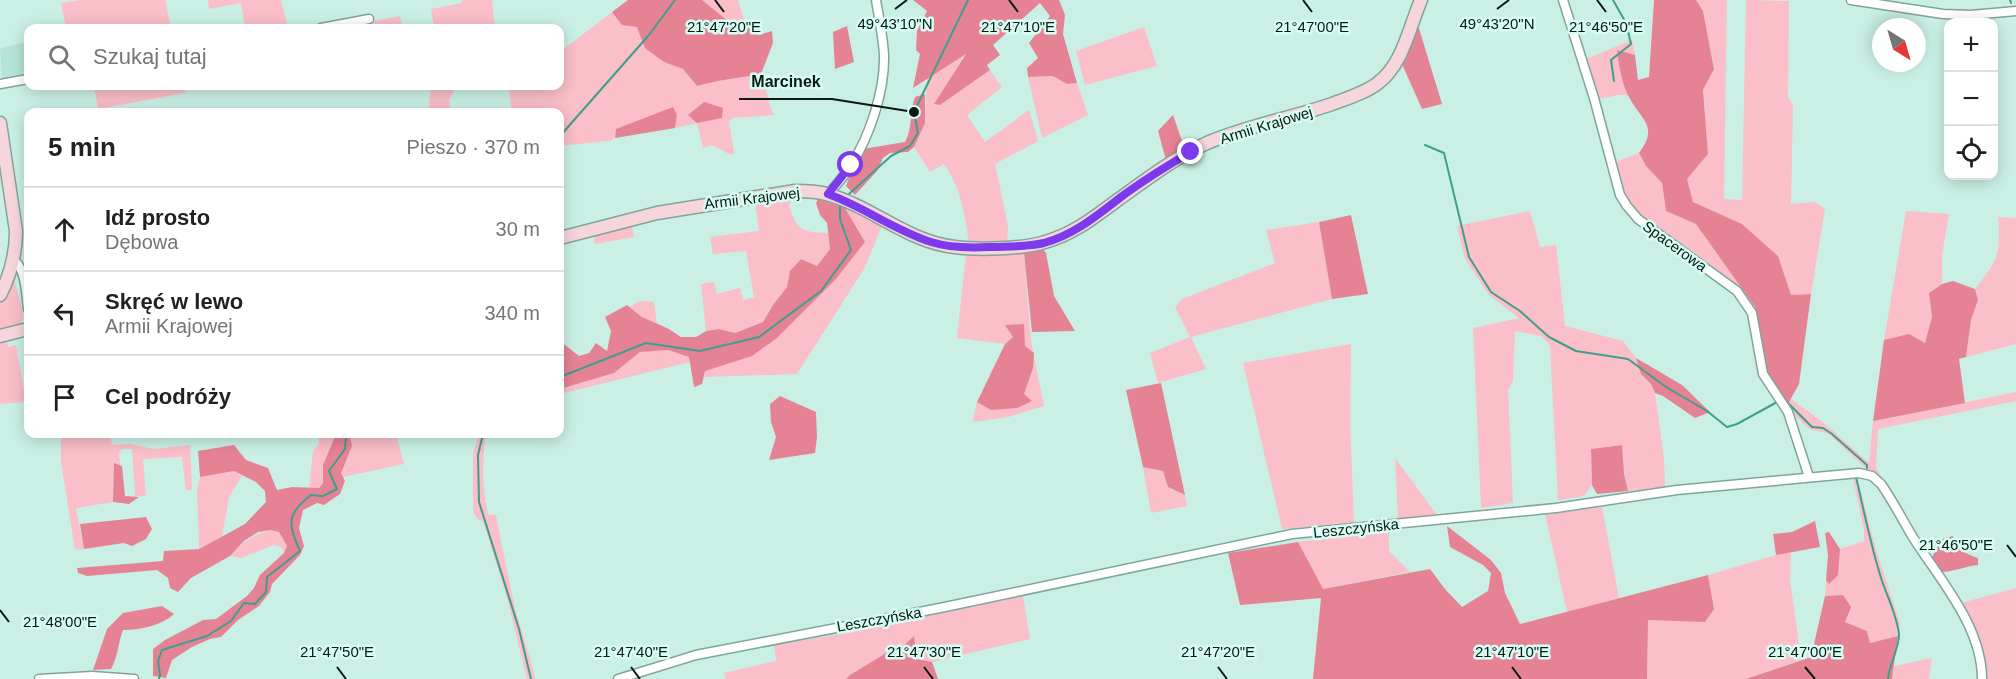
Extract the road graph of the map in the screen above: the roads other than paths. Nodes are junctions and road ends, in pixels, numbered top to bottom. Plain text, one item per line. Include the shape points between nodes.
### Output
1 (876, 0) edge
2 (1421, 0) edge
3 (1563, 0) edge
4 (1851, 0) edge
5 (2016, 12) edge
6 (369, 19) dead end
7 (342, 24) edge
8 (24, 80) edge
9 (0, 84) edge
10 (0, 123) edge
11 (828, 194) junction
12 (564, 237) edge
13 (14, 260) junction
14 (24, 283) edge
15 (0, 295) edge
16 (24, 330) edge
17 (0, 336) edge
18 (1809, 477) junction
19 (39, 679) edge
20 (134, 679) edge
21 (618, 679) edge
22 (1982, 679) edge

1 - 11 street via 884,55 875,110 851,165
2 - 11 street, Armii Krajowej via 1398,59 1376,85 1316,110 1205,144 1171,163 1086,224 1043,243 956,248 934,243
3 - 18 street, Spacerowa via 1620,195 1638,219 1742,298 1752,313 1763,374 1788,412
4 - 5 street via 1943,14
6 - 7 street
8 - 9 street
10 - 13 street via 16,231
11 - 12 street, Armii Krajowej via 775,192 657,213
13 - 14 street
13 - 15 street
16 - 17 street
18 - 21 street, Leszczyńska via 1677,490 1556,508 1292,534 696,655
18 - 22 street, Leszczyńska via 1859,473 1872,476 1881,484 1974,636
19 - 20 street

